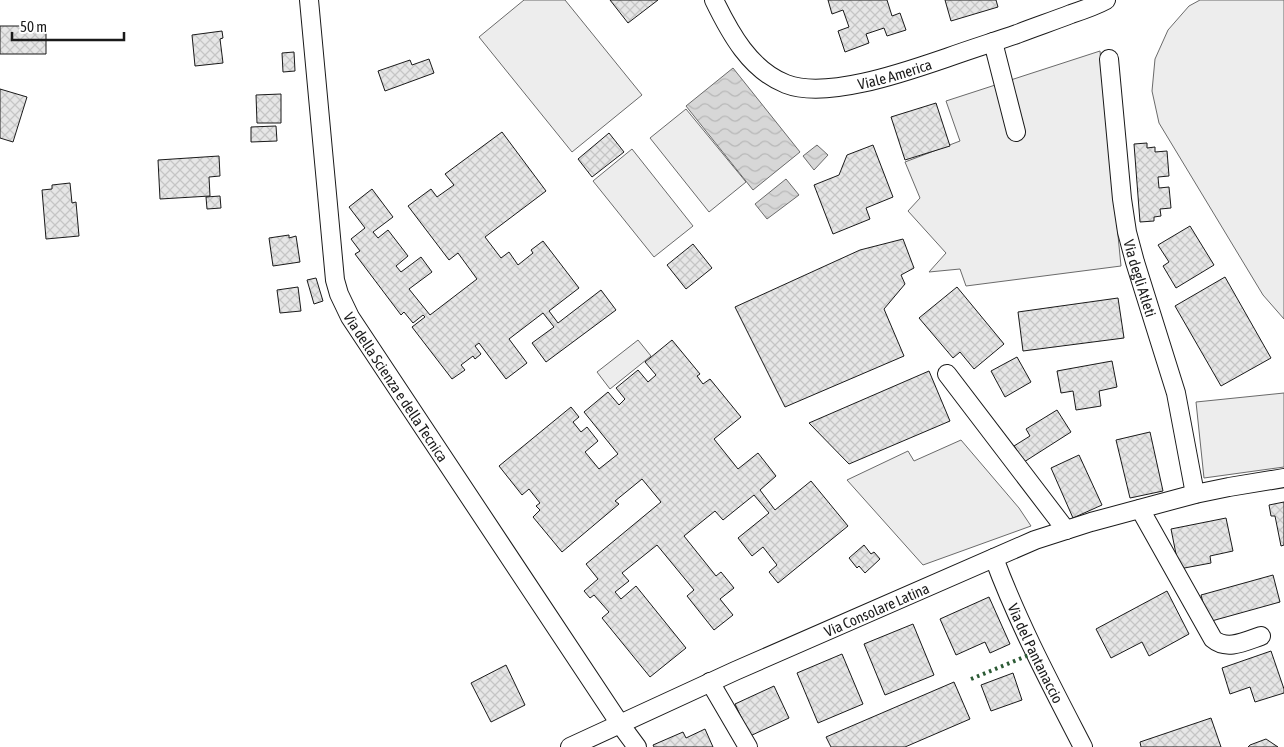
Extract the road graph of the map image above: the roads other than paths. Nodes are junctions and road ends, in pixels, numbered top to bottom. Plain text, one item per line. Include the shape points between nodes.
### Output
1 (309, 0) edge
2 (714, 0) edge
3 (1106, 0) edge
4 (993, 42) junction
5 (1109, 58) dead end
6 (1016, 132) dead end
7 (947, 374) dead end
8 (1284, 478) edge
9 (1195, 494) junction
10 (1140, 509) junction
11 (1066, 530) junction
12 (994, 558) junction
13 (1261, 636) dead end
14 (716, 679) junction
15 (620, 724) junction
16 (570, 747) edge
17 (637, 747) edge
18 (748, 747) edge
19 (1083, 747) edge

1 - 15 street, Via della Scienza e della Tecnica via 331,238 337,288 344,307
2 - 4 street, Viale America via 735,39 758,67 788,85 803,88 836,88 875,80
3 - 4 street, Viale America
4 - 6 street
5 - 9 street, Via degli Atleti via 1127,232 1176,393
7 - 11 street
8 - 9 street, Via Consolare Latina
9 - 10 street, Via Consolare Latina
10 - 11 street, Via Consolare Latina
10 - 13 street via 1213,639 1228,645
11 - 12 street, Via Consolare Latina
12 - 14 street, Via Consolare Latina
12 - 19 street, Via del Pantanaccio via 1036,655
14 - 15 street, Via Consolare Latina
14 - 18 street
15 - 16 street, Via Consolare Latina
15 - 17 street

